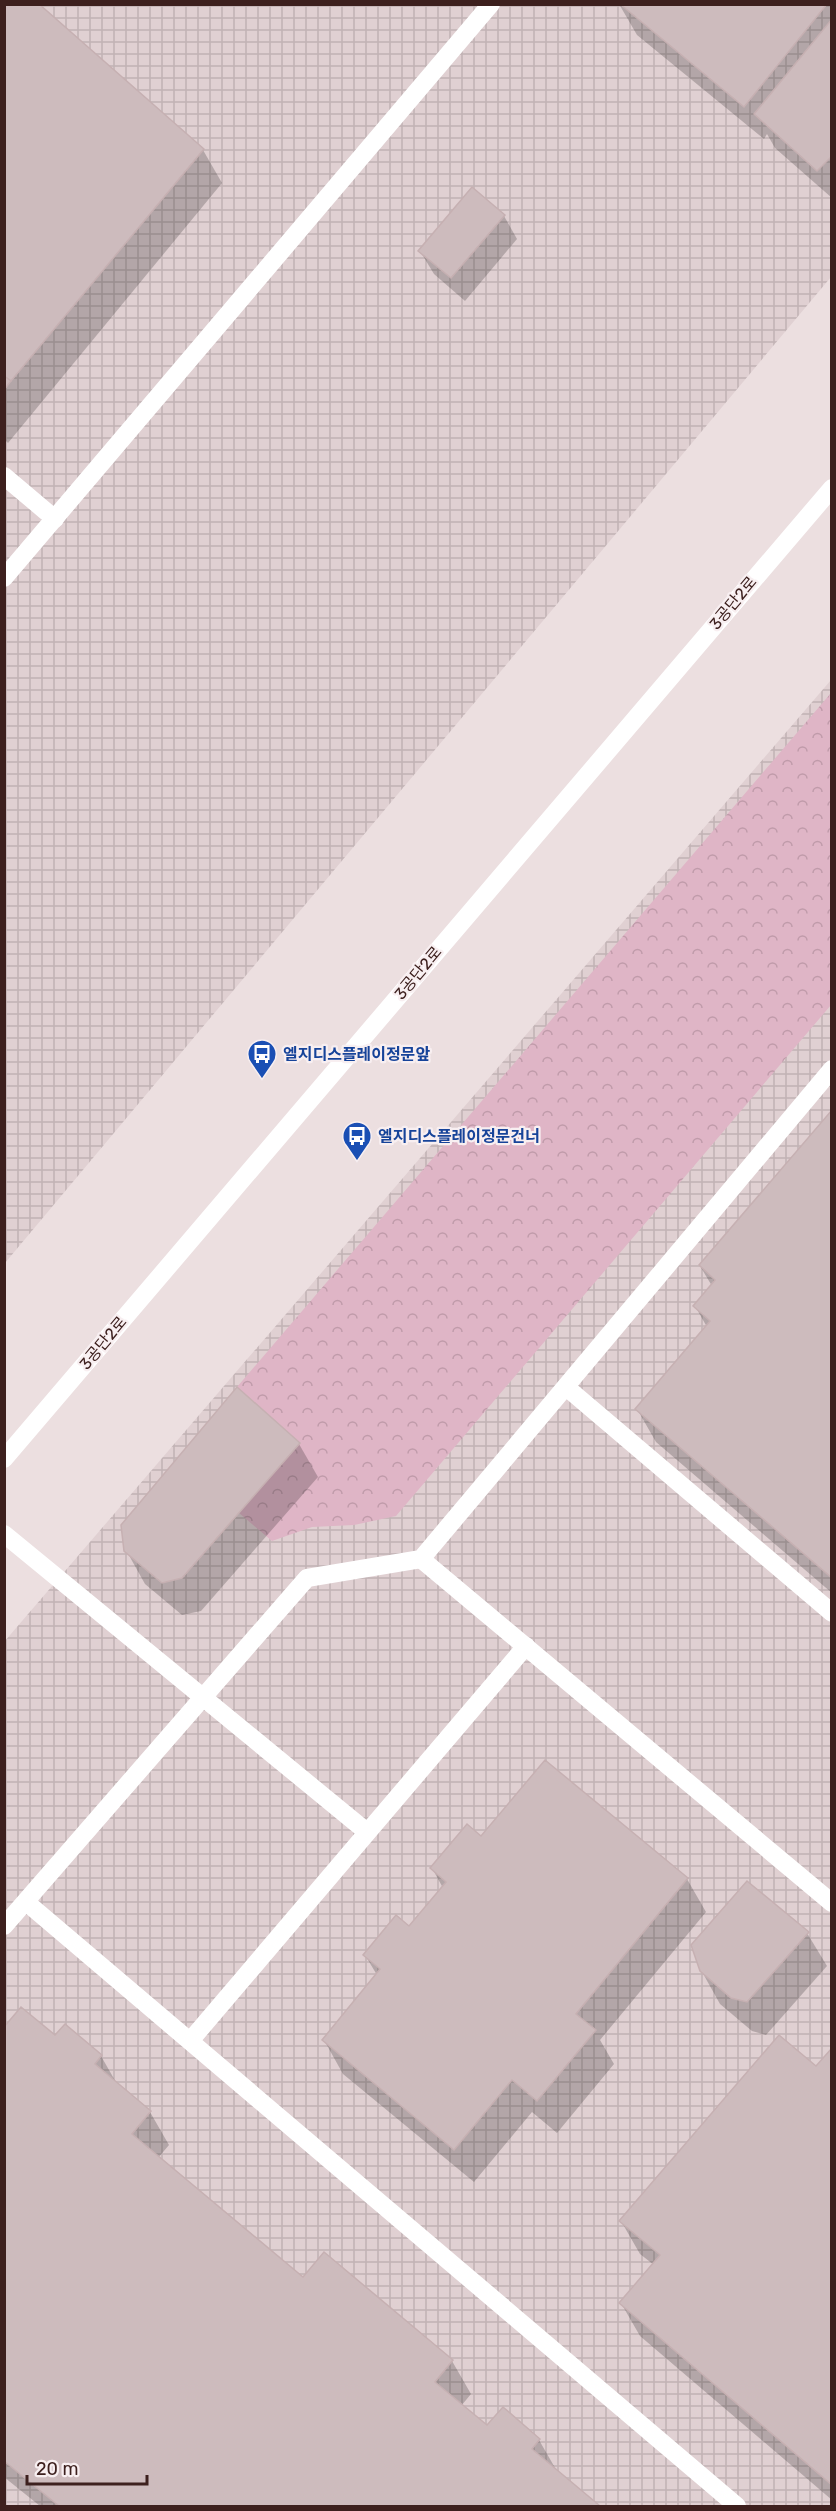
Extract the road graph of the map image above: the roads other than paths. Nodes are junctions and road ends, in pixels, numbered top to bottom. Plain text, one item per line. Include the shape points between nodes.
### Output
1 (491, 4) edge
2 (4, 476) edge
3 (831, 488) edge
4 (55, 519) junction
5 (4, 578) edge
6 (831, 1069) edge
7 (566, 1387) junction
8 (4, 1459) edge
9 (4, 1534) edge
10 (421, 1559) junction
11 (831, 1613) edge
12 (526, 1646) junction
13 (204, 1696) junction
14 (367, 1832) junction
15 (26, 1902) junction
16 (831, 1903) edge
17 (4, 1926) edge
18 (190, 2041) junction
19 (738, 2506) edge

1 - 4 street
2 - 4 street
3 - 8 street, 3공단2로
4 - 5 street
6 - 7 street
7 - 10 street
7 - 11 street
9 - 13 street
10 - 12 street
10 - 13 street via 307,1578
12 - 14 street
12 - 16 street
13 - 14 street
13 - 15 street
14 - 18 street
15 - 17 street
15 - 18 street
18 - 19 street

